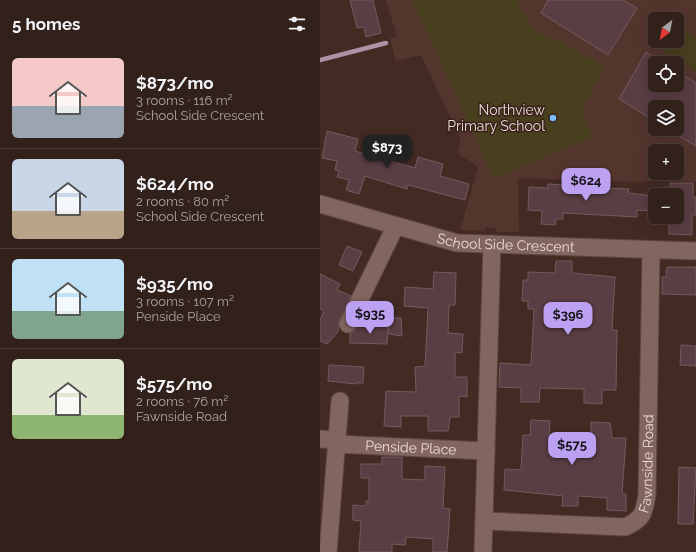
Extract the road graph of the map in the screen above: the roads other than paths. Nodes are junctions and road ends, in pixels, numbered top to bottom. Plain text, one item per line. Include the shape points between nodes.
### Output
1 (320, 204) edge
2 (395, 227) junction
3 (492, 244) junction
4 (651, 250) junction
5 (696, 251) edge
6 (348, 324) dead end
7 (340, 402) dead end
8 (331, 441) edge
9 (486, 451) junction
10 (484, 521) junction
11 (325, 526) edge
12 (328, 552) edge
13 (483, 552) edge

1 - 2 street, School Side Crescent
2 - 3 street, School Side Crescent via 457,243
2 - 6 street
3 - 4 street, School Side Crescent
3 - 9 street
4 - 5 street, School Side Crescent
4 - 10 street, Fawnside Road via 647,495 641,517 625,527
7 - 8 street
8 - 9 street, Penside Place
8 - 11 street
9 - 10 street
10 - 13 street
11 - 12 street

